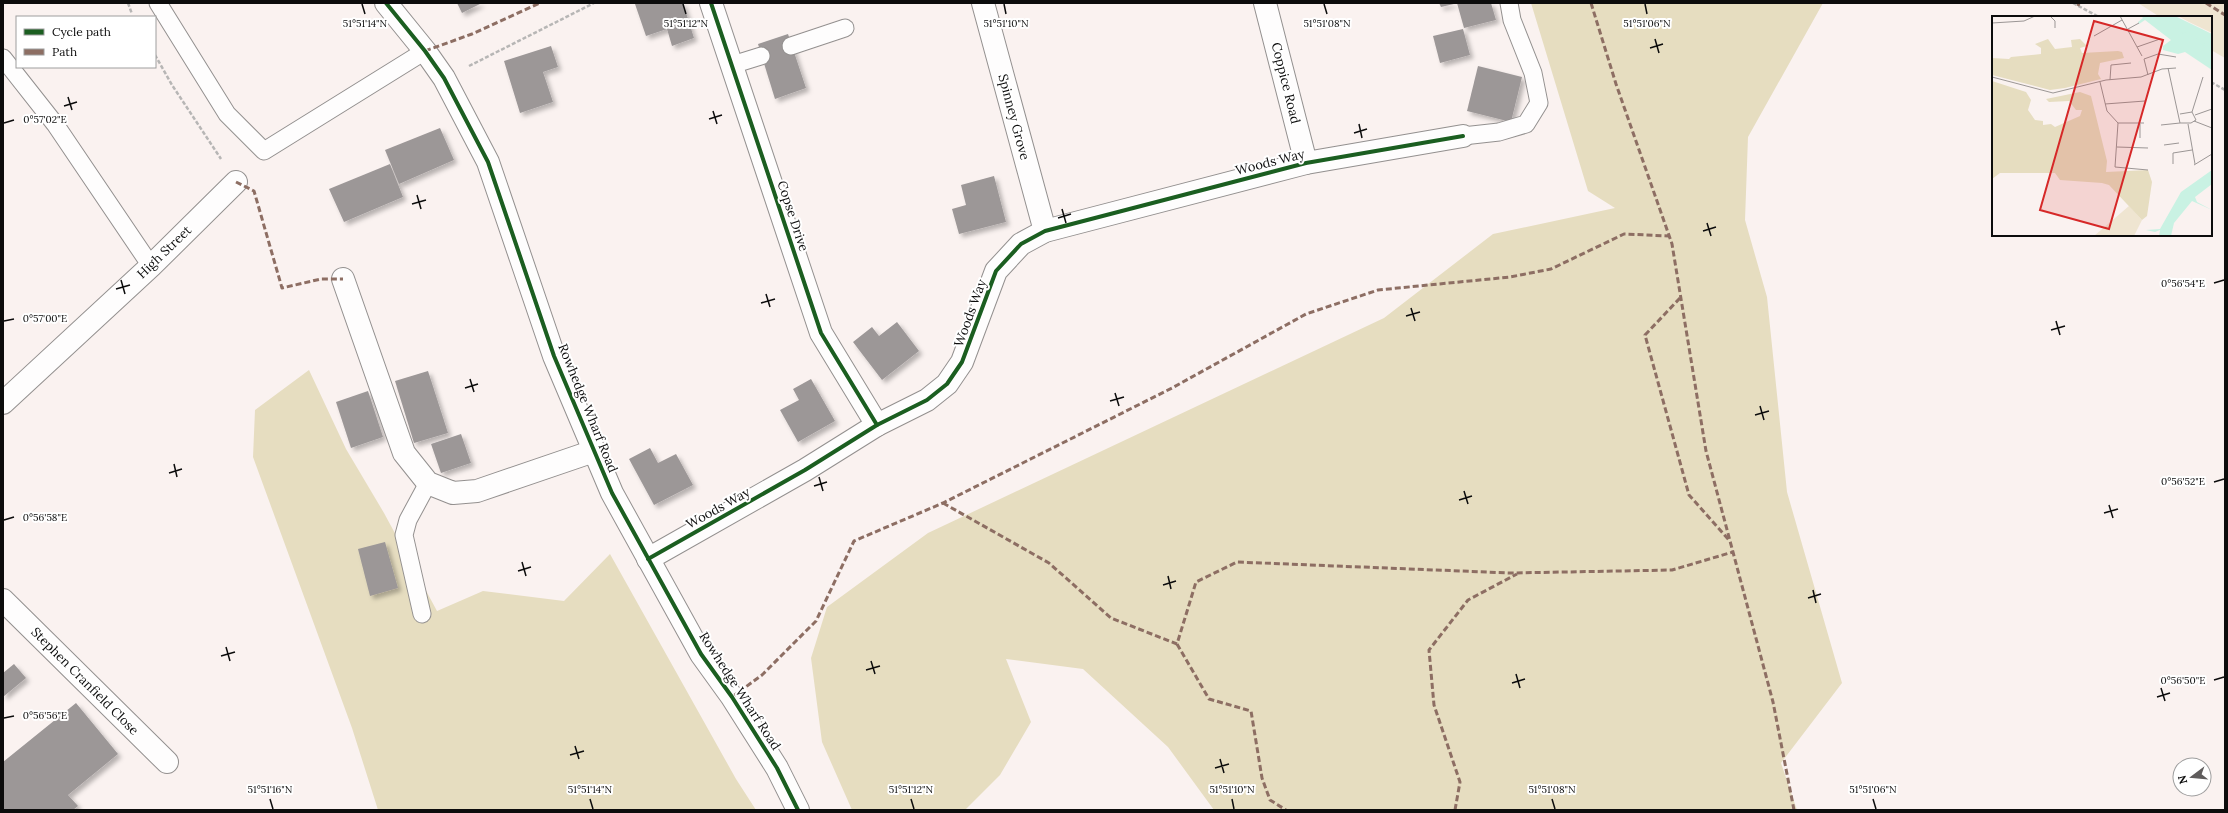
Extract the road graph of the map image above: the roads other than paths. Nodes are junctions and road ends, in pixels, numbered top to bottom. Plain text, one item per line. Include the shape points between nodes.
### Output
1 (158, 3) edge
2 (386, 3) edge
3 (711, 3) edge
4 (983, 3) edge
5 (1265, 3) edge
6 (1509, 3) edge
7 (845, 28) dead end
8 (792, 46) dead end
9 (425, 50) junction
10 (762, 56) dead end
11 (3, 58) edge
12 (732, 65) junction
13 (1463, 136) joint
14 (1306, 163) junction
15 (236, 182) road end
16 (1045, 231) junction
17 (151, 266) junction
18 (343, 279) dead end
19 (3, 403) edge
20 (877, 425) junction
21 (594, 451) junction
22 (428, 483) junction
23 (648, 559) junction
24 (3, 600) edge
25 (422, 614) dead end
26 (167, 762) dead end
27 (798, 810) edge

1 - 9 lane via 226,114 264,151
2 - 9 street, Rowhedge Wharf Road
3 - 12 street, Copse Drive
4 - 16 street, Spinney Grove
5 - 14 street, Coppice Road
6 - 13 lane, Woods Way via 1512,20 1533,73 1540,102 1526,124 1499,132
7 - 8 lane
9 - 21 street, Rowhedge Wharf Road via 444,78 488,162 554,356
10 - 12 lane
11 - 17 lane via 55,124
12 - 20 street, Copse Drive via 821,333
13 - 14 street, Woods Way
14 - 16 street, Woods Way
15 - 17 street, High Street
16 - 20 street, Woods Way via 1021,244 996,271 962,362 947,384 927,400
17 - 19 street, High Street
18 - 22 street via 404,453
20 - 23 street, Woods Way via 805,470
21 - 22 street via 477,491 453,493
21 - 23 street, Rowhedge Wharf Road via 612,493
22 - 25 lane via 408,520 404,535
23 - 27 street, Rowhedge Wharf Road via 701,654 778,768
24 - 26 street, Stephen Cranfield Close

